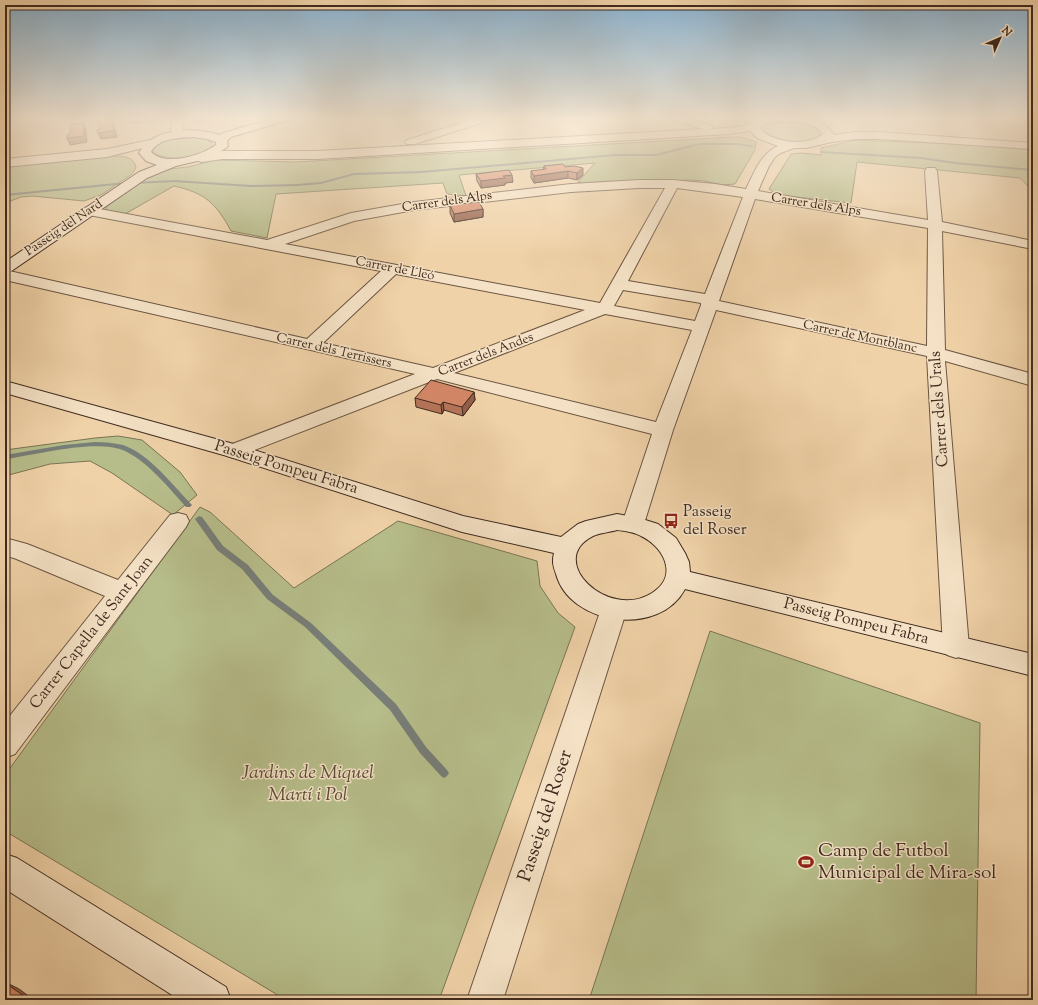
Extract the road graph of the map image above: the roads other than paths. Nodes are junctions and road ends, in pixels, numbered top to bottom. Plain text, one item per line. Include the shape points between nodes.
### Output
1 (152, 164) edge
2 (169, 164) edge
3 (764, 164) edge
4 (931, 171) dead end
5 (143, 175) junction
6 (673, 184) junction
7 (750, 194) junction
8 (89, 211) junction
9 (934, 224) junction
10 (268, 245) junction
11 (1033, 245) edge
12 (5, 268) edge
13 (393, 268) junction
14 (5, 275) edge
15 (618, 284) junction
16 (710, 302) junction
17 (605, 308) junction
18 (701, 327) junction
19 (311, 345) junction
20 (936, 353) junction
21 (437, 374) junction
22 (1033, 380) edge
23 (5, 387) edge
24 (663, 430) junction
25 (234, 452) junction
26 (178, 521) dead end
27 (633, 524) junction
28 (5, 547) edge
29 (567, 547) junction
30 (678, 578) junction
31 (123, 593) junction
32 (614, 609) junction
33 (956, 647) junction
34 (1033, 665) edge
35 (5, 744) edge
36 (5, 870) edge
37 (213, 1000) edge
38 (485, 1000) edge

1 - 5 street, Passeig del Nard
2 - 5 street, Passeig del Nard
3 - 7 street
4 - 9 street, Carrer dels Urals
5 - 8 street, Passeig del Nard
6 - 7 street, Carrer dels Alps
6 - 10 street, Carrer dels Alps via 571,188 414,206 351,217
6 - 15 street
7 - 9 street, Carrer dels Alps
7 - 16 street
8 - 10 street, Carrer de Lleó
8 - 12 street, Passeig del Nard
9 - 11 street, Carrer dels Alps
9 - 20 street, Carrer dels Urals
10 - 13 street, Carrer de Lleó
13 - 17 street, Carrer de Lleó
13 - 19 street
14 - 19 street, Carrer dels Terrissers
15 - 16 street, Carrer de Montblanc
15 - 17 street
16 - 18 street
16 - 20 street, Carrer de Montblanc
17 - 18 street, Carrer de Lleó
17 - 21 street, Carrer dels Andes
18 - 24 street
19 - 21 street, Carrer dels Terrissers
20 - 22 street, Carrer de Montblanc
20 - 33 street, Carrer dels Urals
21 - 24 street, Carrer dels Terrissers
21 - 25 street, Carrer dels Andes
23 - 25 street, Passeig Pompeu Fabra
24 - 27 street
25 - 29 street, Passeig Pompeu Fabra via 462,524
26 - 31 street, Carrer Capella de Sant Joan
27 - 29 street via 601,523 575,536
27 - 30 street via 647,528 669,545 676,555
28 - 31 street via 19,550
29 - 32 street via 564,559 565,572 571,584 582,595 597,604
30 - 32 street via 673,590 655,604 632,610
30 - 33 street, Passeig Pompeu Fabra
31 - 35 street, Carrer Capella de Sant Joan
32 - 38 street, Passeig del Roser
33 - 34 street, Passeig Pompeu Fabra
36 - 37 street

